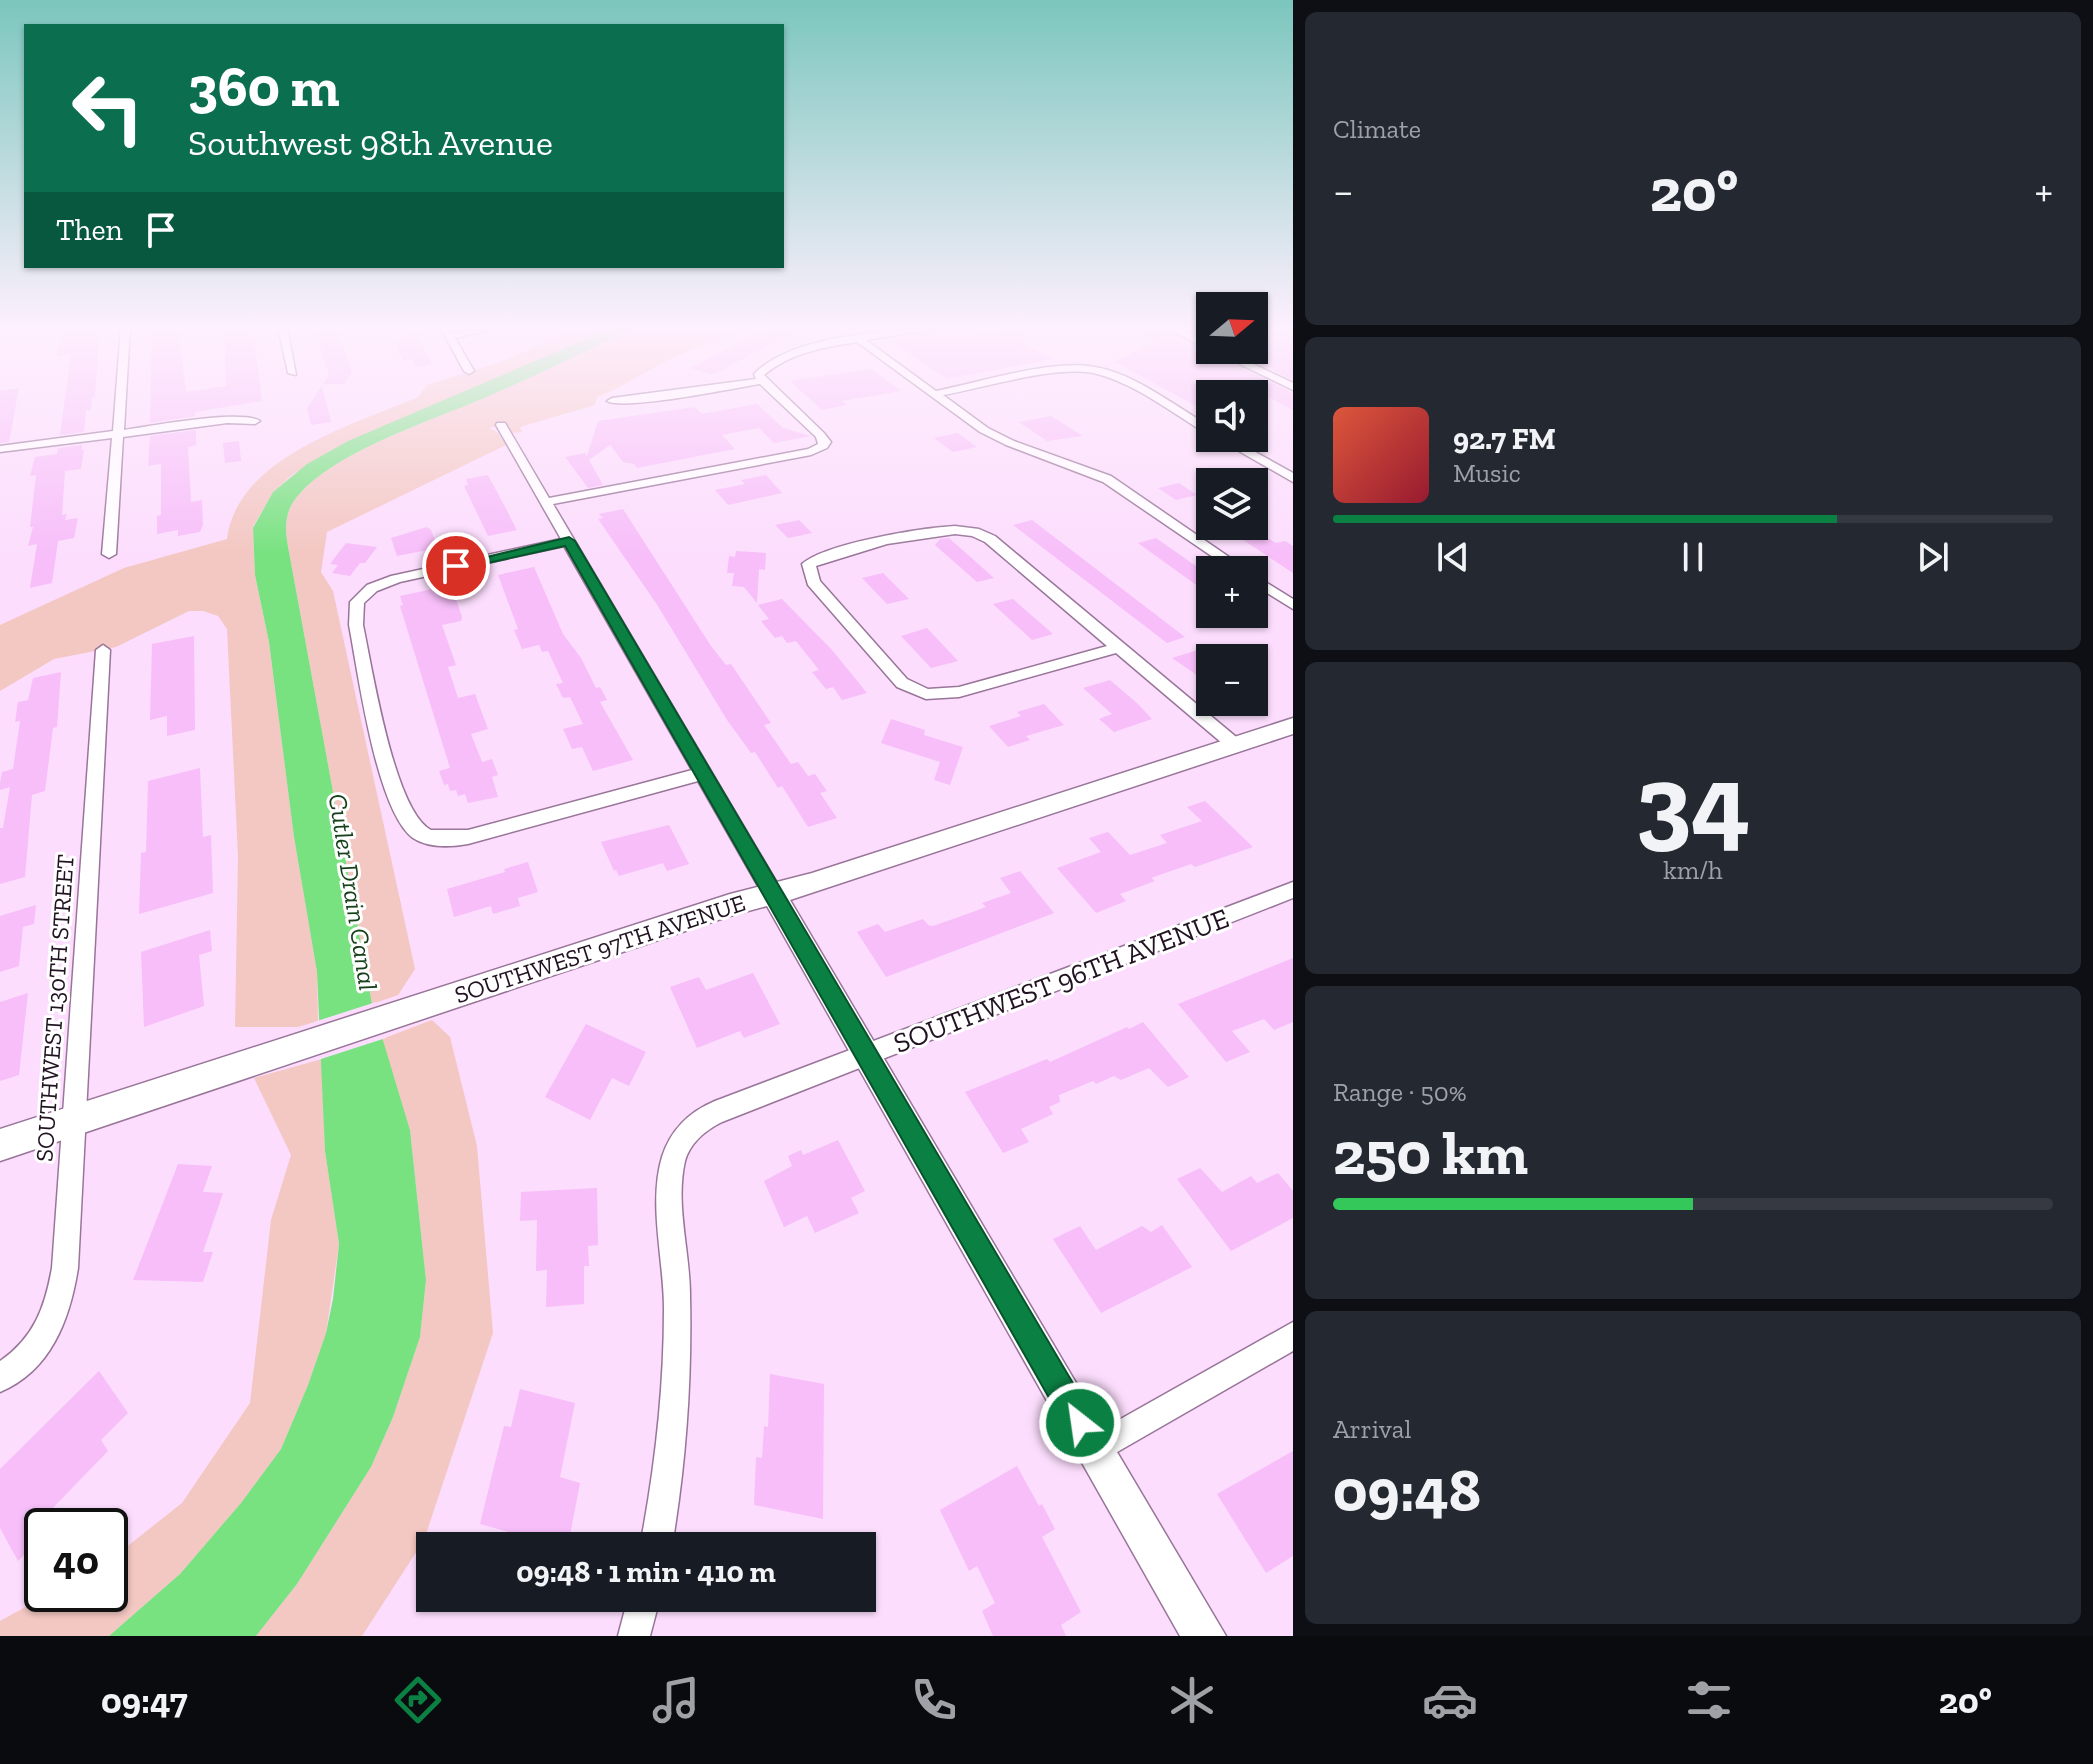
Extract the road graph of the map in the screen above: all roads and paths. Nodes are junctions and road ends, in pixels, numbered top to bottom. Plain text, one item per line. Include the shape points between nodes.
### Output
1 (121, 403) edge
2 (786, 403) edge
3 (949, 403) edge
4 (1160, 403) edge
5 (255, 421) dead end
6 (1196, 423) edge
7 (501, 425) dead end
8 (119, 432) junction
9 (0, 449) edge
10 (1247, 452) edge
11 (1293, 478) edge
12 (545, 502) junction
13 (569, 541) junction
14 (109, 554) dead end
15 (1220, 556) edge
16 (1268, 588) edge
17 (1292, 604) edge
18 (1120, 647) junction
19 (103, 650) dead end
20 (1293, 726) edge
21 (1235, 745) junction
22 (704, 773) junction
23 (1293, 890) edge
24 (773, 894) junction
25 (867, 1055) junction
26 (73, 1121) junction
27 (0, 1145) edge
28 (1293, 1336) edge
29 (0, 1378) edge
30 (1095, 1449) junction
31 (658, 1532) edge
32 (640, 1612) edge
33 (634, 1636) edge
34 (1204, 1636) edge

1 - 8 street
2 - 12 street via 820,435 823,446
3 - 15 street via 1005,441 1107,479
4 - 6 street
5 - 8 street
7 - 12 street
8 - 9 street
8 - 14 street
10 - 11 street
12 - 13 street
13 - 22 street
13 - 22 street via 396,579 372,588 357,602 354,617 403,815 421,833 468,837
16 - 17 street
18 - 18 street via 986,536 969,529 935,530 809,564 817,588 887,668 909,687 934,695
18 - 21 street
19 - 26 street, SOUTHWEST 130TH STREET
20 - 21 street, SOUTHWEST 97TH AVENUE
21 - 24 street, SOUTHWEST 97TH AVENUE
22 - 24 street
23 - 25 street, SOUTHWEST 96TH AVENUE
24 - 25 street
24 - 26 street, SOUTHWEST 97TH AVENUE
25 - 30 street
25 - 31 street, SOUTHWEST 96TH AVENUE via 702,1119 684,1136 670,1184 677,1282 675,1372
26 - 27 street, SOUTHWEST 97TH AVENUE
26 - 29 street, SOUTHWEST 130TH STREET via 56,1315 26,1360
28 - 30 street
30 - 34 street
32 - 33 street

